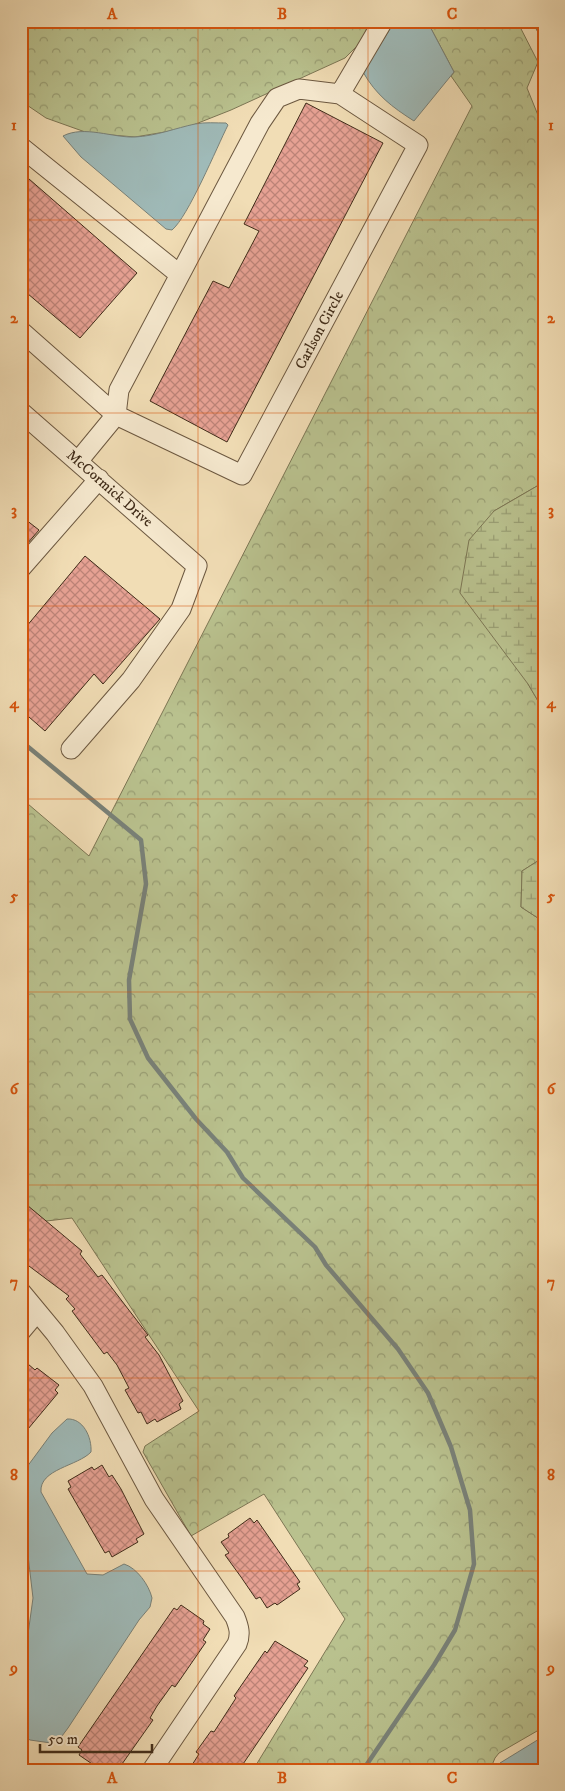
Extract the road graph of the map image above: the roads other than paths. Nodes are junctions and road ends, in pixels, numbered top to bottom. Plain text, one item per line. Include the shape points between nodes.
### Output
1 (383, 21) edge
2 (340, 94) junction
3 (21, 147) edge
4 (179, 274) junction
5 (21, 331) edge
6 (21, 412) edge
7 (116, 415) junction
8 (79, 460) junction
9 (99, 478) junction
10 (21, 568) edge
11 (71, 748) dead end
12 (21, 1292) edge
13 (37, 1312) junction
14 (21, 1331) edge
15 (152, 1770) edge

1 - 2 street
2 - 4 street, Carlson Circle via 299,89 277,98 260,123
2 - 7 street, Carlson Circle via 418,145 242,475
3 - 4 street
4 - 7 street, Carlson Circle via 119,390
5 - 7 street, Carlson Circle
6 - 8 street, McCormick Drive
7 - 8 street
8 - 9 street, McCormick Drive
9 - 10 street
9 - 11 street, McCormick Drive via 197,566 181,609 131,680
12 - 13 street
13 - 14 street
13 - 15 street via 93,1386 154,1499 238,1624 240,1635 237,1644

